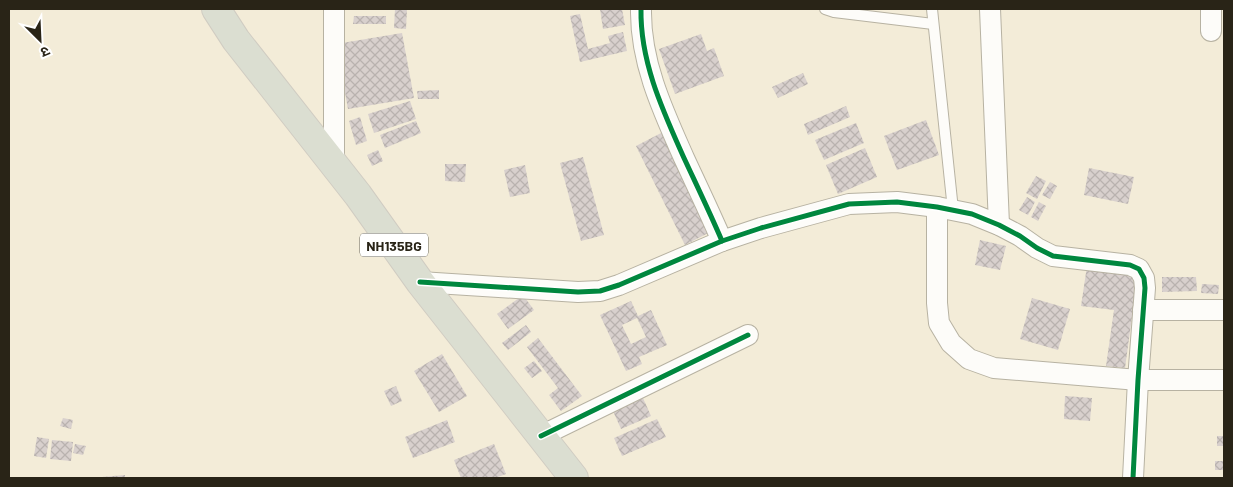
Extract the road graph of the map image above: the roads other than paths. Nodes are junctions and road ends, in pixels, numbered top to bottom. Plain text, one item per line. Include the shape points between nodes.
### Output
1 (216, 9) edge
2 (334, 9) edge
3 (641, 9) edge
4 (826, 9) edge
5 (932, 9) edge
6 (990, 9) edge
7 (1211, 9) edge
8 (933, 24) junction
9 (1211, 31) dead end
10 (334, 165) junction
11 (945, 208) junction
12 (999, 225) junction
13 (722, 241) junction
14 (420, 282) junction
15 (1143, 310) junction
16 (1224, 310) edge
17 (748, 335) dead end
18 (1138, 380) junction
19 (1224, 380) edge
20 (541, 436) junction
21 (574, 478) edge
22 (1133, 478) edge

1 - 10 highway, NH135BG via 236,40
2 - 10 street
3 - 13 street via 644,42 655,88
4 - 8 lane
5 - 8 lane
6 - 12 street
7 - 9 street
8 - 11 lane
10 - 14 highway, NH135BG
11 - 12 street
11 - 13 street via 896,202 849,204
11 - 18 street via 937,303 939,323 952,344 969,359 994,368
12 - 15 street via 1053,256 1130,265 1139,269 1145,288
13 - 14 street via 600,291
14 - 20 highway, NH135BG
15 - 16 street
15 - 18 street
17 - 20 street
18 - 19 street
18 - 22 street
20 - 21 highway, NH135BG

